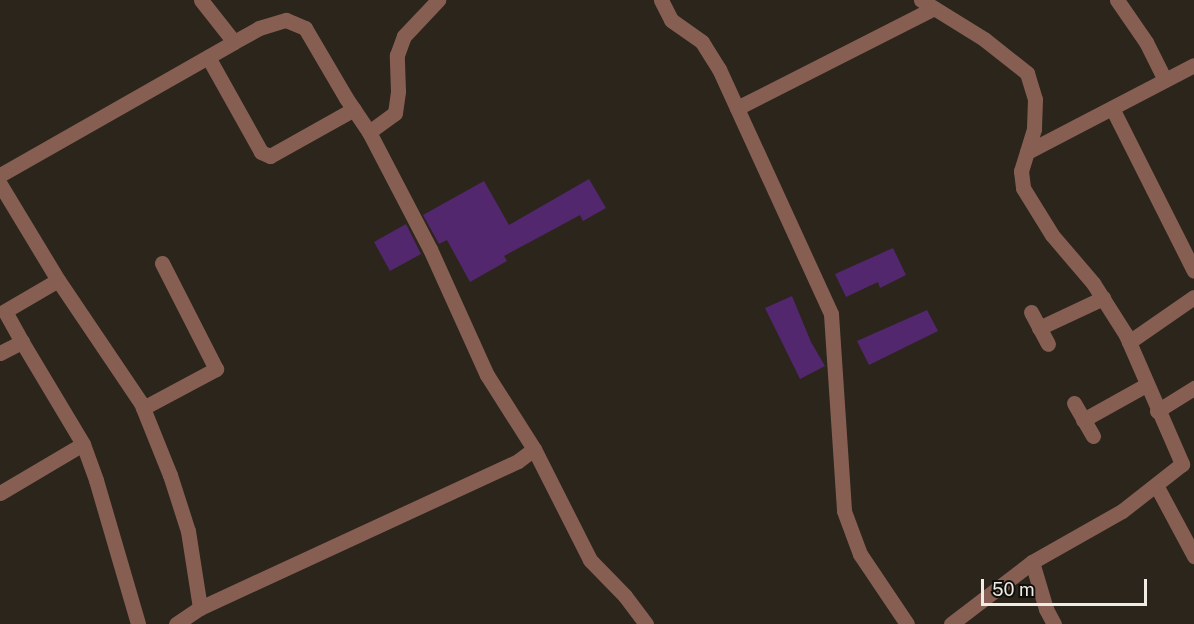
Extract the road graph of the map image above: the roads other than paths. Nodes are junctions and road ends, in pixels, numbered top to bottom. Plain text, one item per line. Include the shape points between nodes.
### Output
1 (201, 0) edge
2 (438, 0) edge
3 (662, 0) edge
4 (1117, 0) edge
5 (928, 4) edge
6 (234, 42) junction
7 (208, 57) junction
8 (1194, 65) edge
9 (1165, 80) junction
10 (737, 108) junction
11 (1112, 108) junction
12 (354, 109) junction
13 (369, 132) junction
14 (1027, 152) junction
15 (0, 175) edge
16 (0, 184) edge
17 (162, 263) dead end
18 (1194, 271) edge
19 (58, 280) junction
20 (1194, 297) edge
21 (1103, 298) junction
22 (1031, 312) dead end
23 (1039, 328) junction
24 (22, 342) junction
25 (1129, 342) junction
26 (1048, 344) dead end
27 (0, 353) edge
28 (1146, 385) junction
29 (1194, 388) edge
30 (1074, 402) dead end
31 (143, 408) junction
32 (1157, 411) junction
33 (1083, 420) junction
34 (1093, 436) dead end
35 (83, 444) junction
36 (534, 449) junction
37 (1156, 485) junction
38 (0, 493) edge
39 (1194, 556) edge
40 (1032, 562) junction
41 (200, 608) junction
42 (138, 624) edge
43 (176, 624) edge
44 (646, 624) edge
45 (907, 624) edge
46 (951, 624) edge
47 (1054, 624) edge

1 - 6 street
2 - 13 street via 404,36 397,55 395,113
3 - 10 street via 671,20 702,42
4 - 9 street via 1146,42
5 - 10 street
5 - 14 street via 984,39 1027,73 1035,99 1034,129
6 - 7 street
6 - 12 street via 286,20 305,28
7 - 12 street via 261,152 270,156
7 - 15 street
8 - 9 street
9 - 11 street
10 - 45 street via 831,314 844,511 860,554
11 - 14 street
11 - 18 street
12 - 13 street
13 - 36 street via 430,249 487,375
14 - 21 street via 1021,171 1023,188 1053,235
16 - 19 street
17 - 31 street via 216,369
19 - 24 street via 4,311
19 - 31 street
20 - 25 street
21 - 23 street
21 - 25 street
22 - 23 street
23 - 26 street
24 - 27 street
24 - 35 street
25 - 28 street
28 - 32 street
28 - 33 street
29 - 32 street
30 - 33 street
31 - 41 street via 188,531
32 - 37 street via 1182,464
33 - 34 street
35 - 38 street
35 - 42 street
36 - 41 street via 518,461
36 - 44 street via 590,560
37 - 39 street
37 - 40 street via 1122,512
40 - 46 street
40 - 47 street
41 - 43 street

